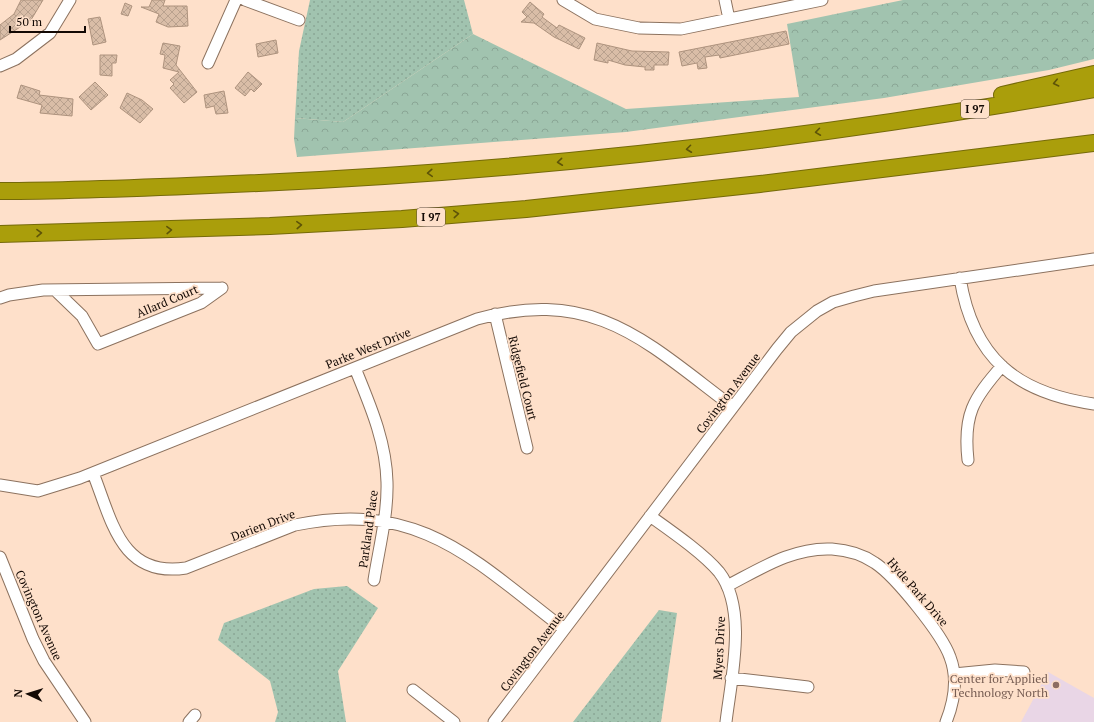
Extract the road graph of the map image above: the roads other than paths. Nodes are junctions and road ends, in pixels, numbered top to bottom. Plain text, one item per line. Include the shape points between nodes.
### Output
1 (70, 0) edge
2 (236, 0) edge
3 (245, 0) edge
4 (563, 0) edge
5 (725, 0) edge
6 (822, 0) edge
7 (803, 2) edge
8 (730, 19) junction
9 (299, 20) dead end
10 (208, 63) dead end
11 (0, 66) edge
12 (1094, 74) edge
13 (1094, 89) edge
14 (856, 127) junction
15 (1094, 134) edge
16 (1094, 144) edge
17 (860, 171) junction
18 (0, 191) edge
19 (0, 234) edge
20 (1094, 259) edge
21 (960, 278) junction
22 (55, 290) junction
23 (0, 298) edge
24 (495, 314) junction
25 (1002, 366) junction
26 (355, 368) junction
27 (1094, 404) edge
28 (733, 407) junction
29 (527, 448) dead end
30 (968, 460) dead end
31 (93, 473) junction
32 (0, 484) edge
33 (650, 516) junction
34 (383, 521) junction
35 (0, 557) edge
36 (374, 580) dead end
37 (727, 586) junction
38 (564, 629) junction
39 (1024, 672) dead end
40 (954, 674) junction
41 (731, 678) junction
42 (808, 687) dead end
43 (413, 690) dead end
44 (85, 722) edge
45 (454, 722) edge
46 (494, 722) edge
47 (726, 722) edge
48 (946, 722) edge

1 - 11 street via 50,33 16,59
2 - 10 street
3 - 9 street
4 - 8 street via 595,19 639,28 681,29
5 - 8 street
6 - 7 street
7 - 8 street
12 -> 14 highway
13 - 14 highway, I 97
14 -> 18 highway, I 97 via 523,166 402,175 138,188
15 - 17 highway, I 97
16 - 17 highway
19 -> 17 highway, I 97 via 263,227 402,219 558,206
20 - 21 street, Covington Avenue
21 - 25 street via 965,306 974,328 988,351
21 - 28 street, Covington Avenue via 833,302 790,332
22 - 22 street, Allard Court via 82,316 98,344 201,303 222,288
22 - 23 street, Allard Court via 26,292
24 - 26 street, Parke West Drive
24 - 28 street, Parke West Drive via 516,310 559,310 600,318 640,338
24 - 29 street, Ridgefield Court
25 - 27 street via 1017,379 1046,394
25 - 30 street via 979,394 972,408 966,432
26 - 31 street, Parke West Drive
26 - 34 street, Parkland Place via 375,416 382,446 387,483
28 - 33 street, Covington Avenue
31 - 32 street, Parke West Drive via 38,491
31 - 34 street, Darien Drive via 117,535 125,548 135,558 156,569 171,571 186,568 296,525 314,521 350,518
33 - 37 street, Myers Drive via 719,572
33 - 38 street, Covington Avenue
34 - 36 street, Parkland Place
34 - 38 street, Darien Drive via 416,529 455,547
35 - 44 street, Covington Avenue via 44,661
37 - 40 street, Hyde Park Drive via 785,557 803,551 833,549 854,553 874,562 886,572 932,625 943,641
37 - 41 street, Myers Drive via 736,619
38 - 46 street, Covington Avenue
39 - 40 street via 995,670
40 - 48 street, Hyde Park Drive via 951,708
41 - 42 street
41 - 47 street, Myers Drive
43 - 45 street

